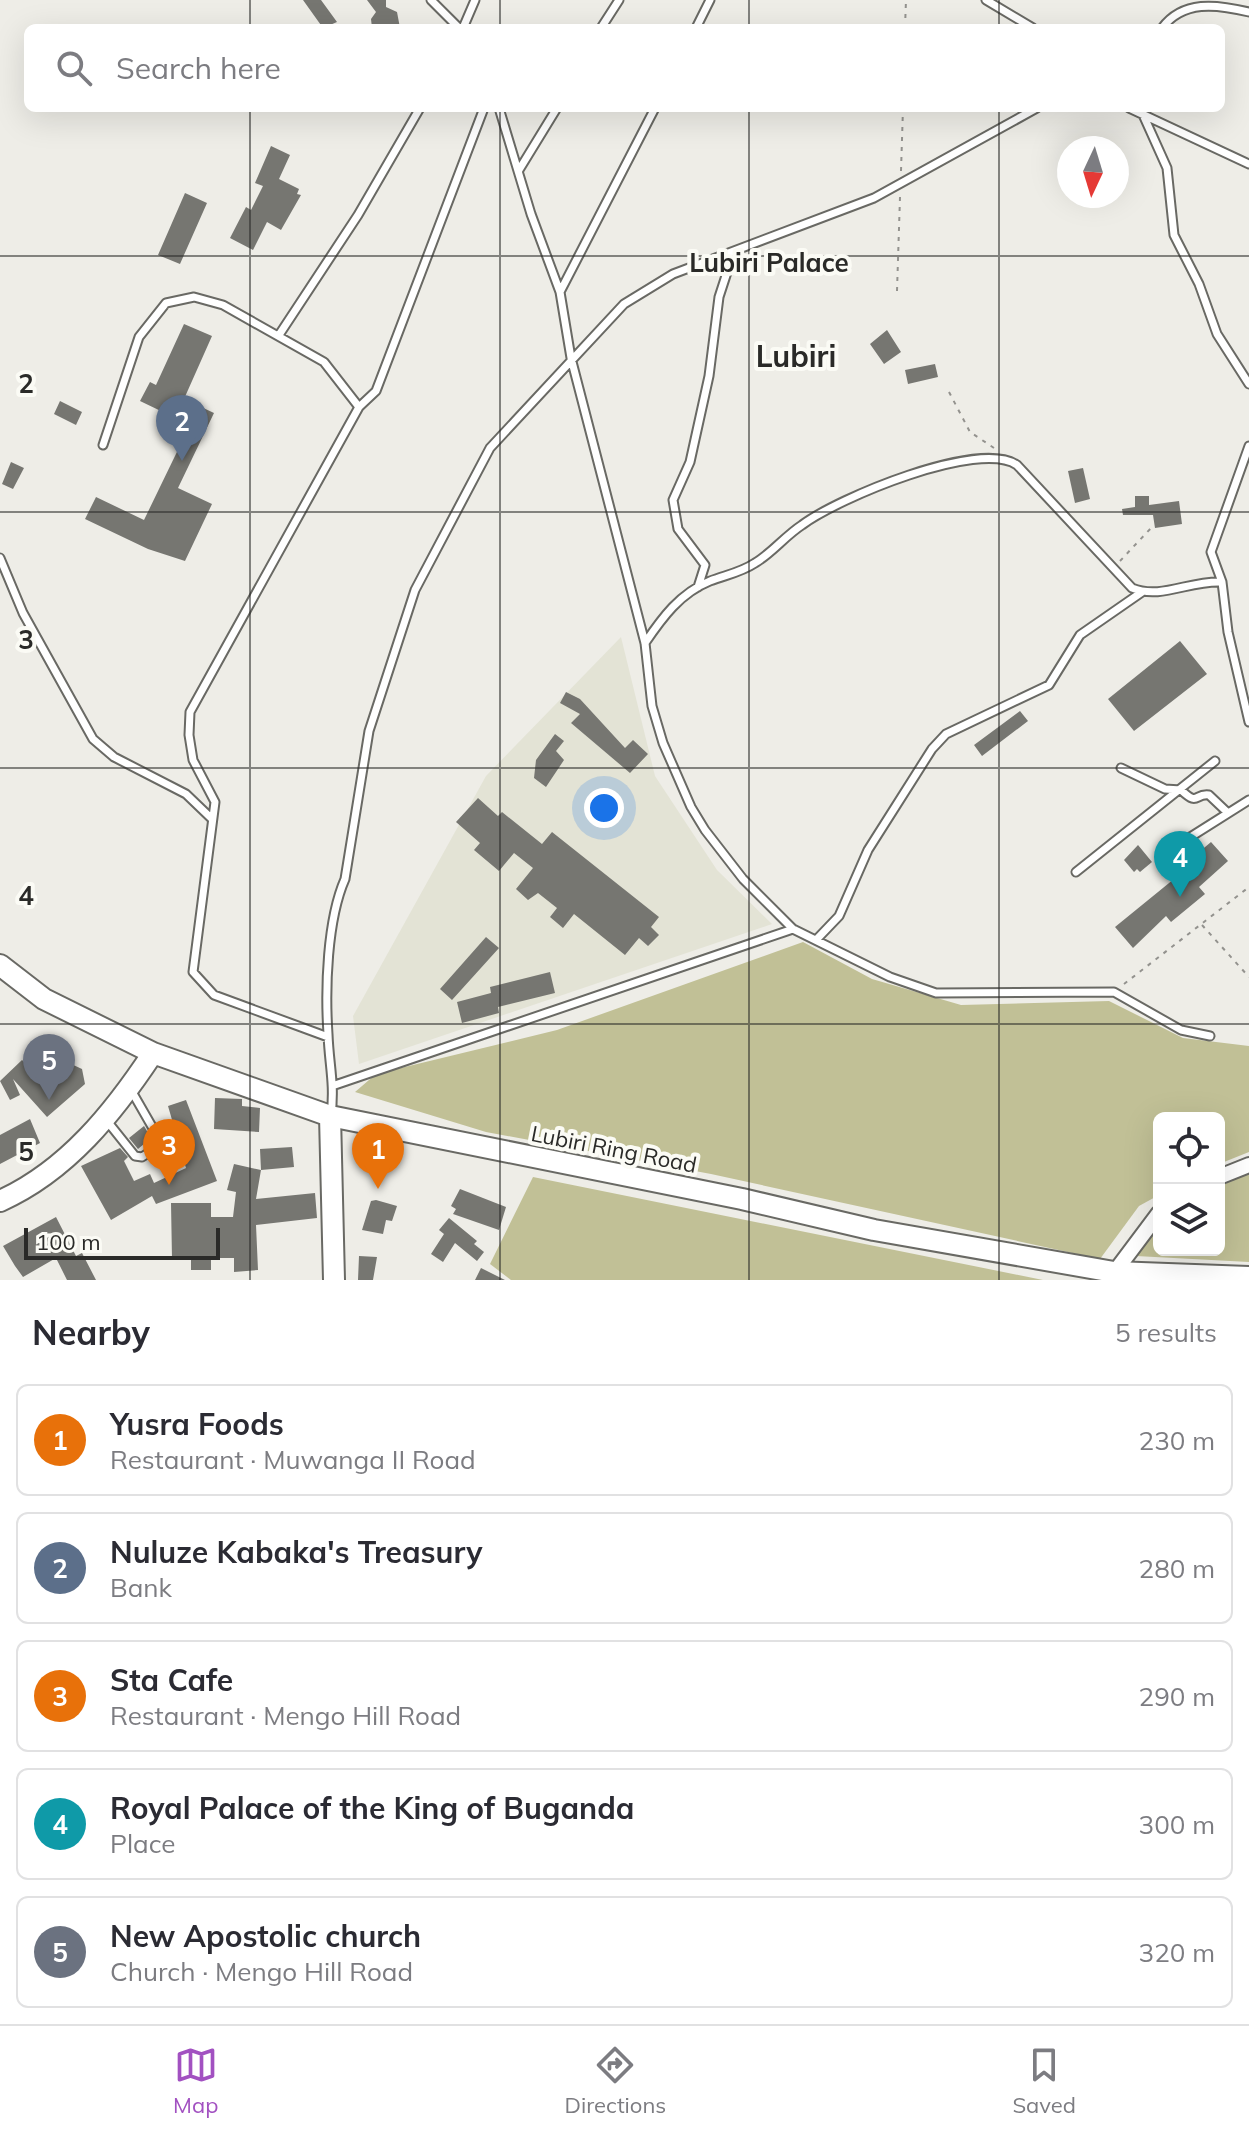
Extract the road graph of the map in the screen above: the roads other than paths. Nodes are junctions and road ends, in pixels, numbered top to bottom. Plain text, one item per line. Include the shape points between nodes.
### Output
1 (431, 0) edge
2 (475, 0) edge
3 (619, 0) edge
4 (710, 0) edge
5 (986, 0) edge
6 (1249, 12) edge
7 (457, 24) edge
8 (463, 24) edge
9 (604, 24) edge
10 (698, 24) edge
11 (1026, 24) edge
12 (1165, 24) edge
13 (418, 112) edge
14 (482, 112) edge
15 (500, 112) edge
16 (555, 112) edge
17 (653, 112) edge
18 (1030, 112) edge
19 (1142, 112) edge
20 (1147, 112) edge
21 (1249, 164) edge
22 (519, 170) junction
23 (734, 251) junction
24 (560, 292) junction
25 (279, 335) junction
26 (571, 358) junction
27 (1249, 384) edge
28 (359, 407) junction
29 (103, 445) dead end
30 (1249, 446) edge
31 (0, 558) edge
32 (1222, 582) junction
33 (698, 587) junction
34 (1142, 592) junction
35 (645, 643) junction
36 (1249, 722) edge
37 (1215, 761) dead end
38 (1121, 768) dead end
39 (1181, 790) junction
40 (1249, 800) edge
41 (1228, 813) junction
42 (211, 818) junction
43 (1173, 848) dead end
44 (1076, 872) dead end
45 (793, 929) junction
46 (816, 940) junction
47 (4, 975) edge
48 (1210, 1036) dead end
49 (328, 1037) junction
50 (153, 1053) junction
51 (335, 1085) junction
52 (130, 1088) junction
53 (330, 1116) junction
54 (106, 1120) junction
55 (1249, 1165) edge
56 (1225, 1175) edge
57 (0, 1201) edge
58 (1153, 1221) edge
59 (1117, 1270) edge
60 (1249, 1277) edge
61 (334, 1280) edge

1 - 7 lane
2 - 8 lane
3 - 9 lane
4 - 10 lane
5 - 11 lane
6 - 12 lane via 1192,5
13 - 25 lane
14 - 28 lane via 376,391
15 - 22 lane
16 - 22 lane
17 - 24 lane
18 - 23 lane via 874,198
19 - 27 lane via 1167,168 1174,235 1217,334
20 - 21 lane
22 - 24 lane
23 - 26 lane via 645,289
23 - 33 lane via 719,297 690,462 673,500 678,529 705,565
24 - 26 lane
25 - 28 lane via 324,362
25 - 29 lane via 223,305 194,297 166,303 139,337
26 - 35 lane
26 - 49 lane via 490,448 415,590 369,731 345,879 336,899
28 - 42 lane via 190,712 193,760 215,802
30 - 32 lane via 1211,552
31 - 42 lane via 23,613 93,739 114,757 186,794
32 - 34 lane
32 - 36 lane
33 - 34 lane via 757,562 803,524 843,501 939,466 1005,457 1113,570
33 - 35 lane via 668,609
34 - 46 lane via 1080,635 1049,685 946,734 868,850 839,916
35 - 45 lane via 652,706 691,807 743,879
37 - 39 lane
38 - 39 lane via 1165,789
39 - 41 lane via 1197,800 1209,795
39 - 44 lane
40 - 41 lane
41 - 43 lane
42 - 49 lane via 193,972 214,995
45 - 46 lane
45 - 51 lane
46 - 48 lane via 936,993 1114,992 1181,1030
47 - 50 main road, Lubiri Ring Road
49 - 51 lane
50 - 52 main road
50 - 53 main road, Lubiri Ring Road
51 - 53 lane
52 - 54 main road
52 - 54 lane via 162,1144 135,1156
53 - 59 main road, Lubiri Ring Road via 874,1230
53 - 61 main road
54 - 57 main road via 43,1176
55 - 56 street
58 - 59 street
59 - 60 main road, Lubiri Ring Road

